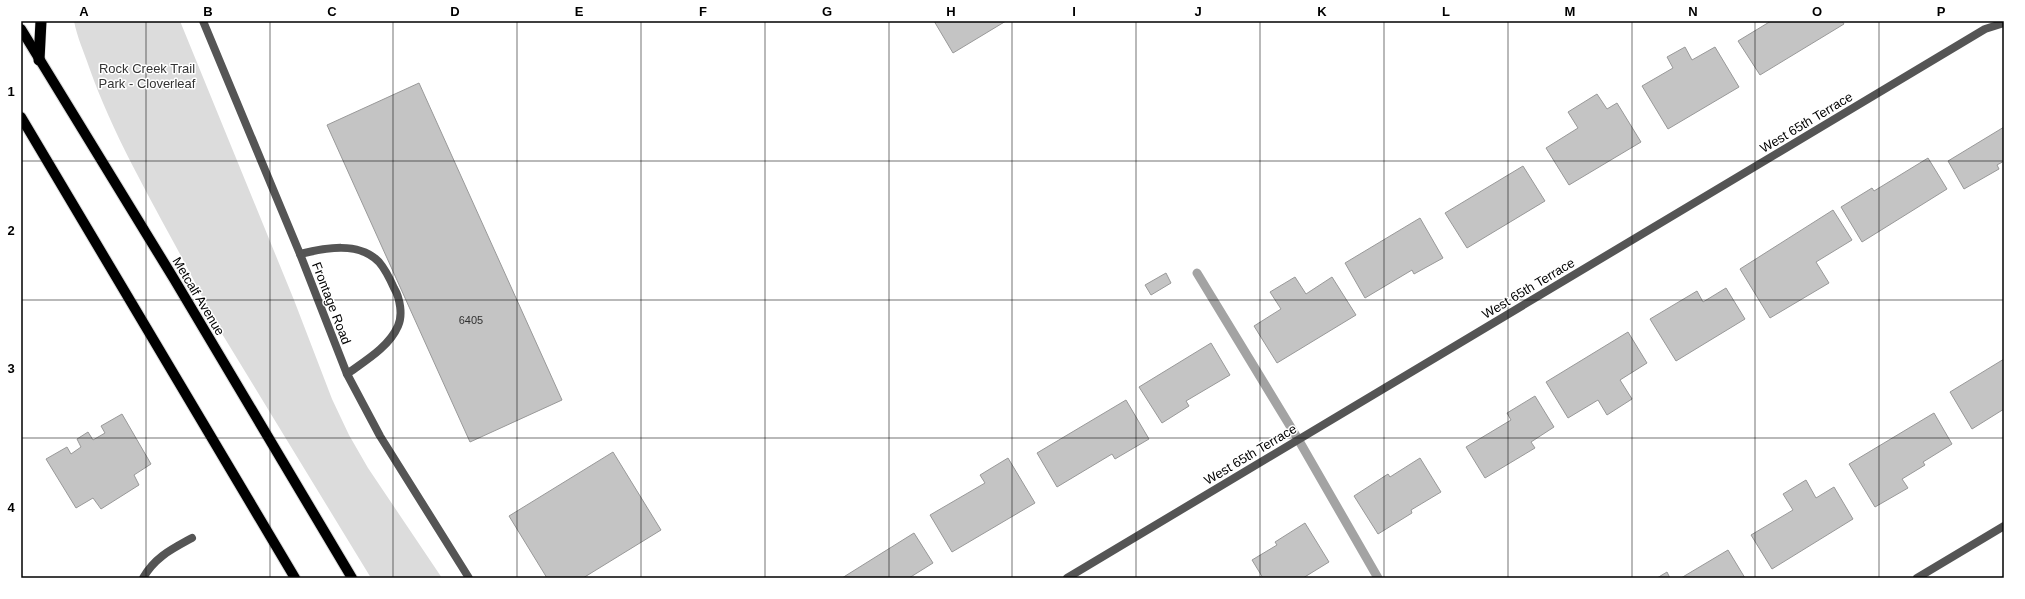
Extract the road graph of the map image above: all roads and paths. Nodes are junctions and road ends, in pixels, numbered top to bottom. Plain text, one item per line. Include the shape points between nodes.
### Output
1 (41, 21) edge
2 (203, 21) edge
3 (2004, 23) edge
4 (21, 29) edge
5 (39, 60) junction
6 (21, 117) edge
7 (300, 254) junction
8 (348, 374) junction
9 (2004, 526) edge
10 (192, 538) dead end
11 (143, 578) edge
12 (295, 578) edge
13 (352, 578) edge
14 (469, 578) edge
15 (1067, 578) edge
16 (1916, 578) edge

1 - 5 highway
2 - 7 street, Frontage Road
3 - 15 street, West 65th Terrace via 1985,29
4 - 5 main road, Metcalf Avenue
5 - 13 main road, Metcalf Avenue via 174,279
6 - 12 main road
7 - 8 street, Frontage Road
7 - 8 street via 346,248 365,252 378,262 398,295 398,326 377,352
8 - 14 street, Frontage Road via 380,436
9 - 16 street
10 - 11 street via 165,552 150,566

